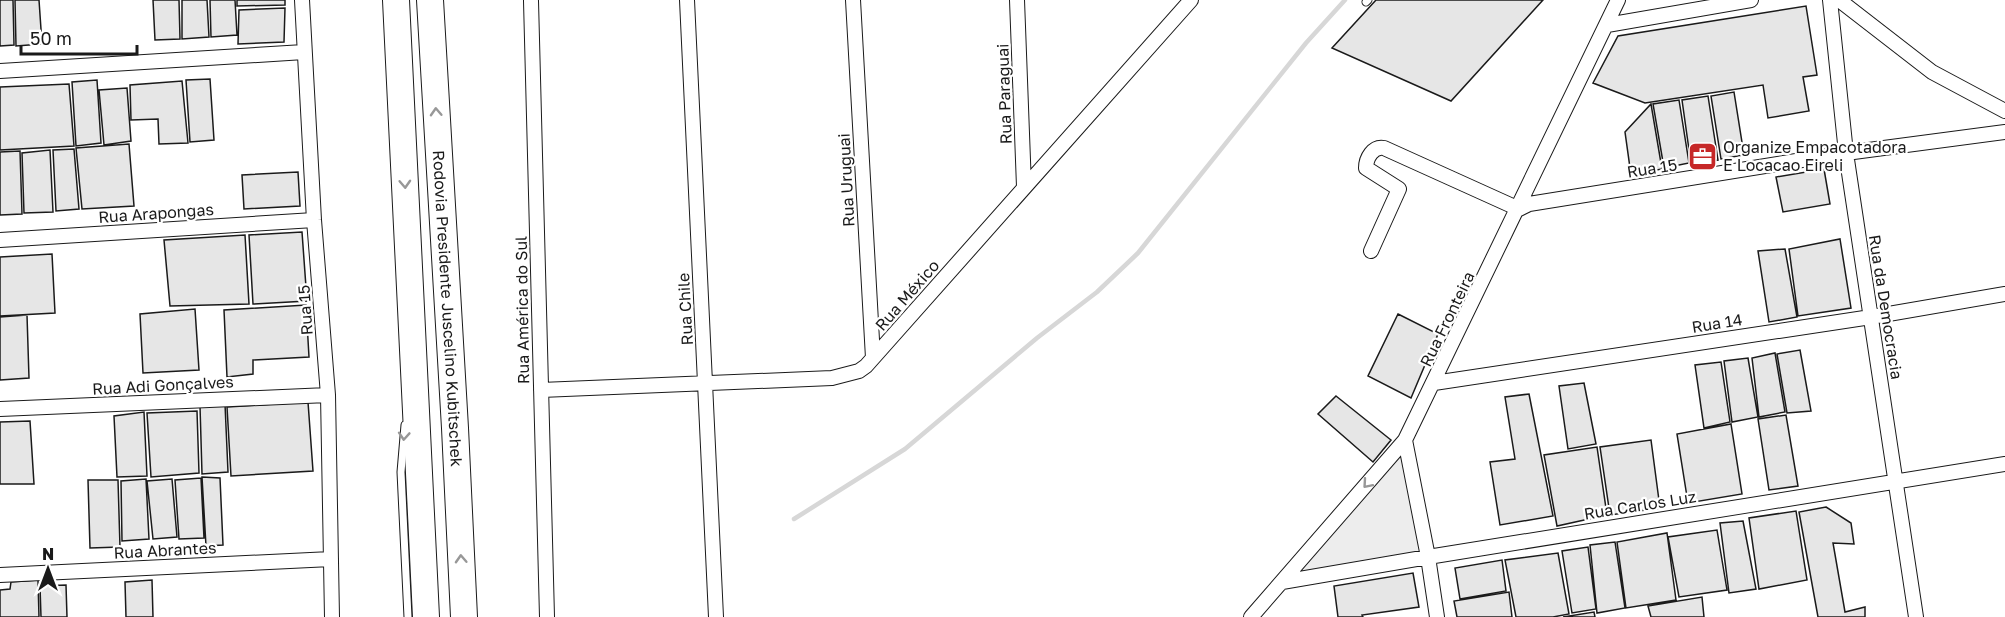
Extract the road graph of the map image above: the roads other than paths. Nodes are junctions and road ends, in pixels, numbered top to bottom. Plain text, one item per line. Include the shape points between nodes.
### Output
1 (302, 0) edge
2 (396, 0) edge
3 (430, 0) edge
4 (687, 0) edge
5 (853, 0) edge
6 (1017, 0) edge
7 (1191, 0) edge
8 (1618, 0) edge
9 (1751, 0) edge
10 (1830, 0) edge
11 (1839, 0) edge
12 (531, 1) edge
13 (1180, 6) edge
14 (1608, 25) junction
15 (304, 52) junction
16 (0, 71) edge
17 (2005, 111) edge
18 (2005, 132) edge
19 (1846, 153) junction
20 (1024, 187) junction
21 (1519, 209) junction
22 (315, 220) junction
23 (0, 240) edge
24 (1371, 251) dead end
25 (2005, 294) edge
26 (1871, 317) junction
27 (873, 358) junction
28 (414, 378) junction
29 (705, 382) junction
30 (1434, 383) junction
31 (541, 390) junction
32 (328, 395) junction
33 (0, 409) edge
34 (407, 411) dead end
35 (405, 422) dead end
36 (1405, 440) junction
37 (2005, 464) edge
38 (1895, 480) junction
39 (1428, 556) junction
40 (331, 559) junction
41 (0, 575) edge
42 (1282, 582) junction
43 (332, 617) edge
44 (408, 617) edge
45 (426, 617) edge
46 (464, 617) edge
47 (547, 617) edge
48 (716, 617) edge
49 (1251, 617) edge
50 (1437, 617) edge
51 (1916, 617) edge

1 - 15 street, Rua 15
2 -> 28 highway
46 -> 3 highway, Rodovia Presidente Juscelino Kubitschek
4 - 29 street, Rua Chile
5 - 27 street, Rua Uruguai
6 - 20 street, Rua Paraguai
7 - 13 street, Rua México
8 - 14 street, Rua Fronteira
9 - 14 street
10 - 19 street, Rua da Democracia
11 - 17 street via 1932,72
12 - 31 street, Rua América do Sul
13 - 20 street, Rua México
14 - 21 street, Rua Fronteira
15 - 16 street
15 - 22 street, Rua 15
18 - 19 street, Rua 15
19 - 21 street, Rua 15 via 1529,204
19 - 26 street, Rua da Democracia
20 - 27 street, Rua México
21 - 24 street via 1377,147 1366,168 1398,189
21 - 30 street, Rua Fronteira
22 - 23 street, Rua Arapongas
22 - 32 street, Rua 15
25 - 26 street, Rua 14
26 - 30 street, Rua 14
26 - 38 street, Rua da Democracia
27 - 29 street, Rua México via 859,371 832,378
28 - 34 lane
28 - 45 highway
29 - 31 street, Rua México
29 - 48 street, Rua Chile
30 - 36 street, Rua Fronteira
31 - 47 street, Rua América do Sul
32 - 33 street, Rua Adi Gonçalves
32 - 40 street, Rua 15
35 -> 44 lane via 401,472
36 - 39 street
36 -> 42 street, Rua Fronteira
37 - 38 street, Rua Carlos Luz
38 - 39 street, Rua Carlos Luz
38 - 51 street, Rua da Democracia
39 - 42 street, Rua Carlos Luz
39 - 50 street
40 - 41 street, Rua Abrantes
40 - 43 street, Rua 15
42 - 49 street, Rua Fronteira

